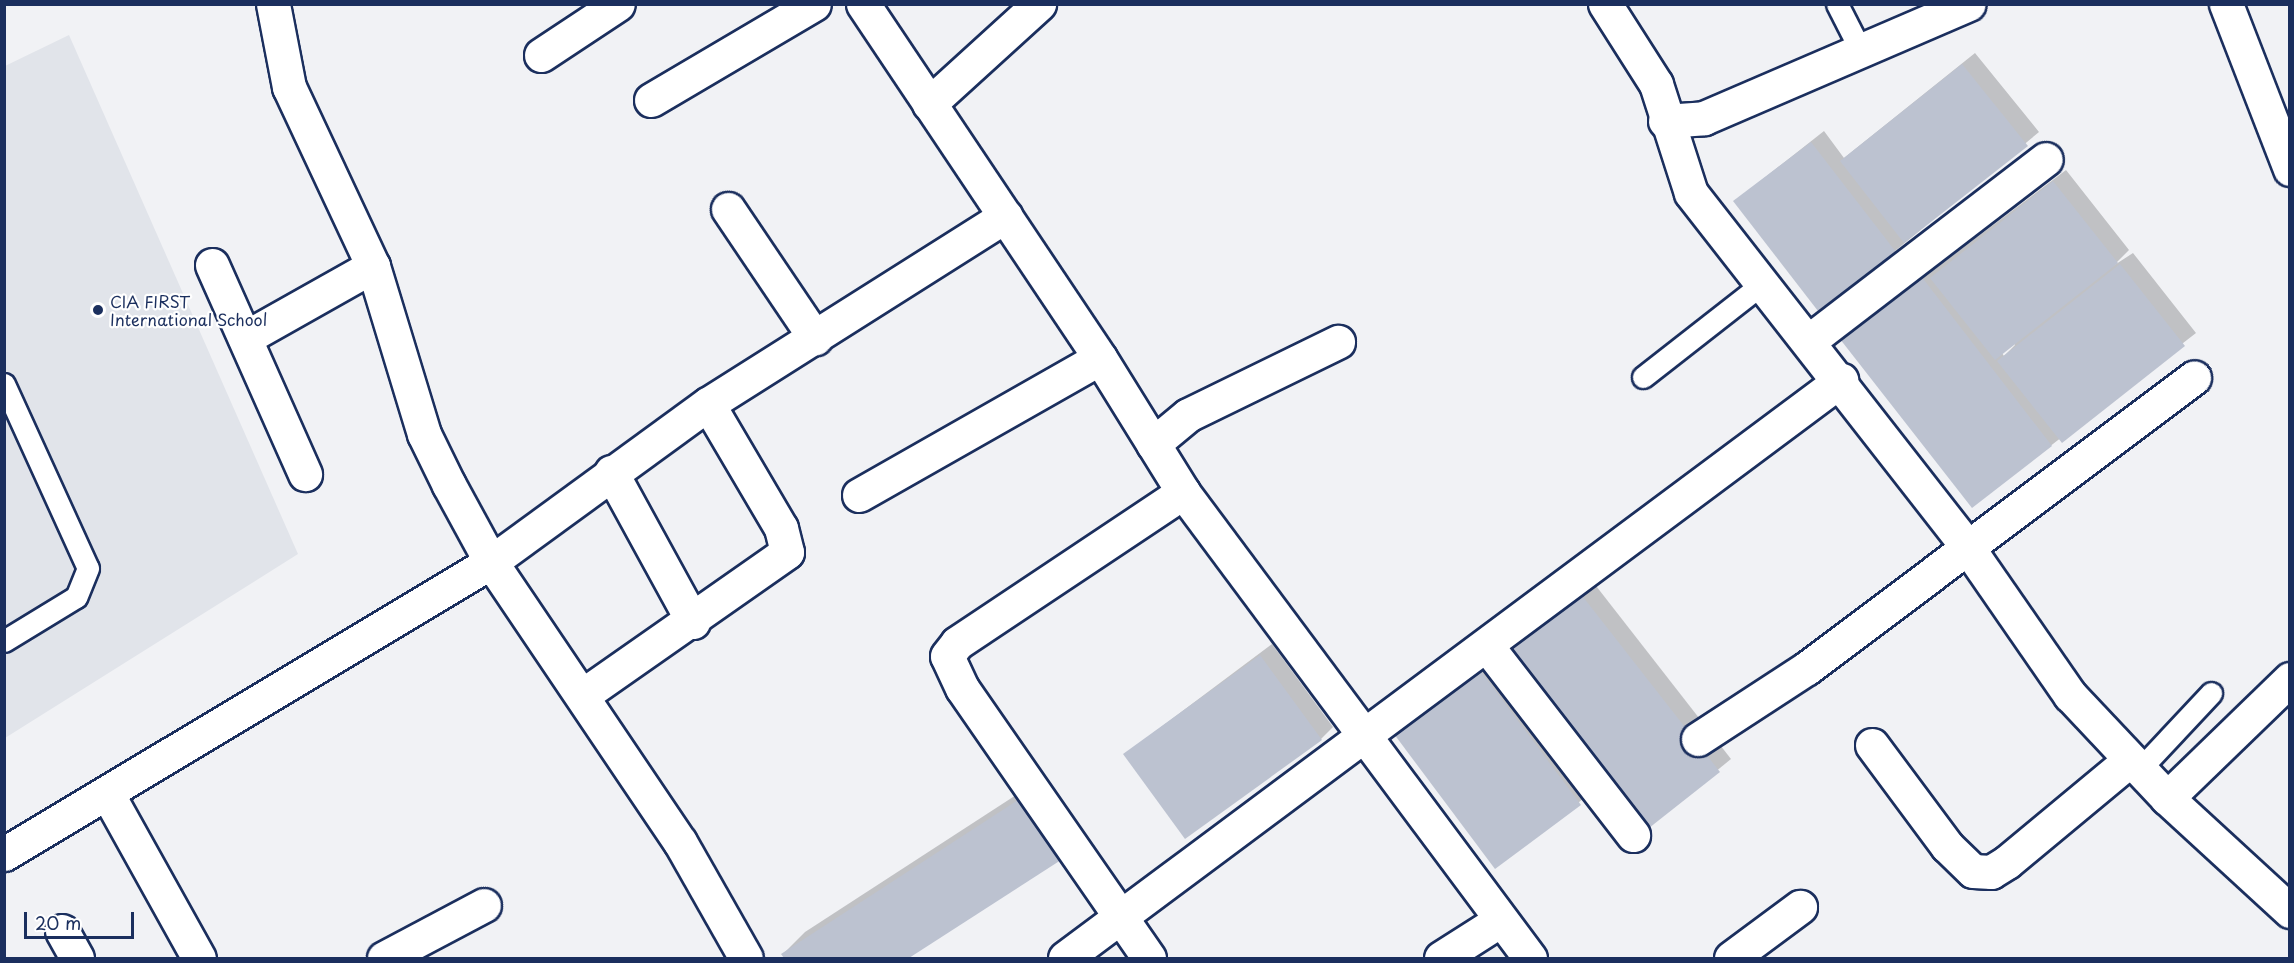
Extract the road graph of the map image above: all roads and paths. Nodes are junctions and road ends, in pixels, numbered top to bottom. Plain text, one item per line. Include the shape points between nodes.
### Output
1 (273, 4) edge
2 (618, 4) edge
3 (814, 4) edge
4 (863, 4) edge
5 (1039, 4) edge
6 (1605, 4) edge
7 (1837, 4) edge
8 (1969, 4) edge
9 (2226, 4) edge
10 (1862, 53) junction
11 (541, 55) dead end
12 (651, 100) dead end
13 (929, 104) junction
14 (1665, 121) junction
15 (2046, 159) dead end
16 (2289, 169) edge
17 (729, 209) dead end
18 (1005, 216) junction
19 (212, 265) dead end
20 (373, 266) junction
21 (1762, 284) junction
22 (245, 338) junction
23 (815, 338) junction
24 (1810, 340) junction
25 (1338, 342) dead end
26 (1100, 358) junction
27 (2194, 376) dead end
28 (1643, 377) dead end
29 (1841, 380) junction
30 (4, 384) edge
31 (708, 404) junction
32 (1153, 444) junction
33 (611, 472) junction
34 (305, 474) dead end
35 (1183, 492) junction
36 (859, 495) dead end
37 (1966, 545) junction
38 (491, 562) junction
39 (693, 621) junction
40 (4, 641) edge
41 (1487, 646) junction
42 (2289, 679) edge
43 (2211, 693) dead end
44 (583, 695) junction
45 (1698, 739) dead end
46 (1363, 741) junction
47 (1872, 745) dead end
48 (2135, 764) junction
49 (107, 793) junction
50 (2167, 798) junction
51 (1633, 835) dead end
52 (4, 854) edge
53 (484, 905) dead end
54 (1800, 908) dead end
55 (2289, 910) edge
56 (1124, 917) junction
57 (1499, 921) junction
58 (734, 955) edge
59 (199, 958) edge
60 (384, 958) edge
61 (1065, 958) edge
62 (1149, 958) edge
63 (1441, 958) edge
64 (1530, 958) edge
65 (1731, 958) edge

1 - 20 street via 289,87
2 - 11 street
3 - 12 street
4 - 13 street
5 - 13 street
6 - 14 street via 1656,84
7 - 10 lane
8 - 10 street
9 - 16 street
10 - 14 street via 1704,118
13 - 18 street
14 - 21 street via 1691,193
15 - 24 street
17 - 23 street
18 - 23 street
18 - 26 street
19 - 22 street
20 - 22 street
20 - 38 street via 424,434
21 - 24 street
21 - 28 lane
22 - 34 street
23 - 31 street
24 - 29 street
25 - 32 street via 1188,415
26 - 32 street
26 - 36 street
27 - 37 street
29 - 37 street
29 - 41 street
30 - 40 lane via 88,568 76,597
31 - 33 street
31 - 39 street via 781,528 787,552
32 - 35 street
33 - 38 street
33 - 39 street
35 - 46 street
35 - 56 street via 957,643 947,656 1020,773
37 - 45 street via 1807,668
37 - 48 street via 2070,695
38 - 44 street
38 - 49 street
39 - 44 street
41 - 46 street via 1386,717
41 - 51 street
42 - 50 street
43 - 48 lane
44 - 58 street via 680,842
46 - 56 street
46 - 57 street
47 - 48 street via 1947,846 1973,872 1991,872 2007,862
48 - 50 street
49 - 52 street
49 - 59 street
50 - 55 street
53 - 60 street
54 - 65 street
56 - 61 street
56 - 62 street
57 - 63 street
57 - 64 street

